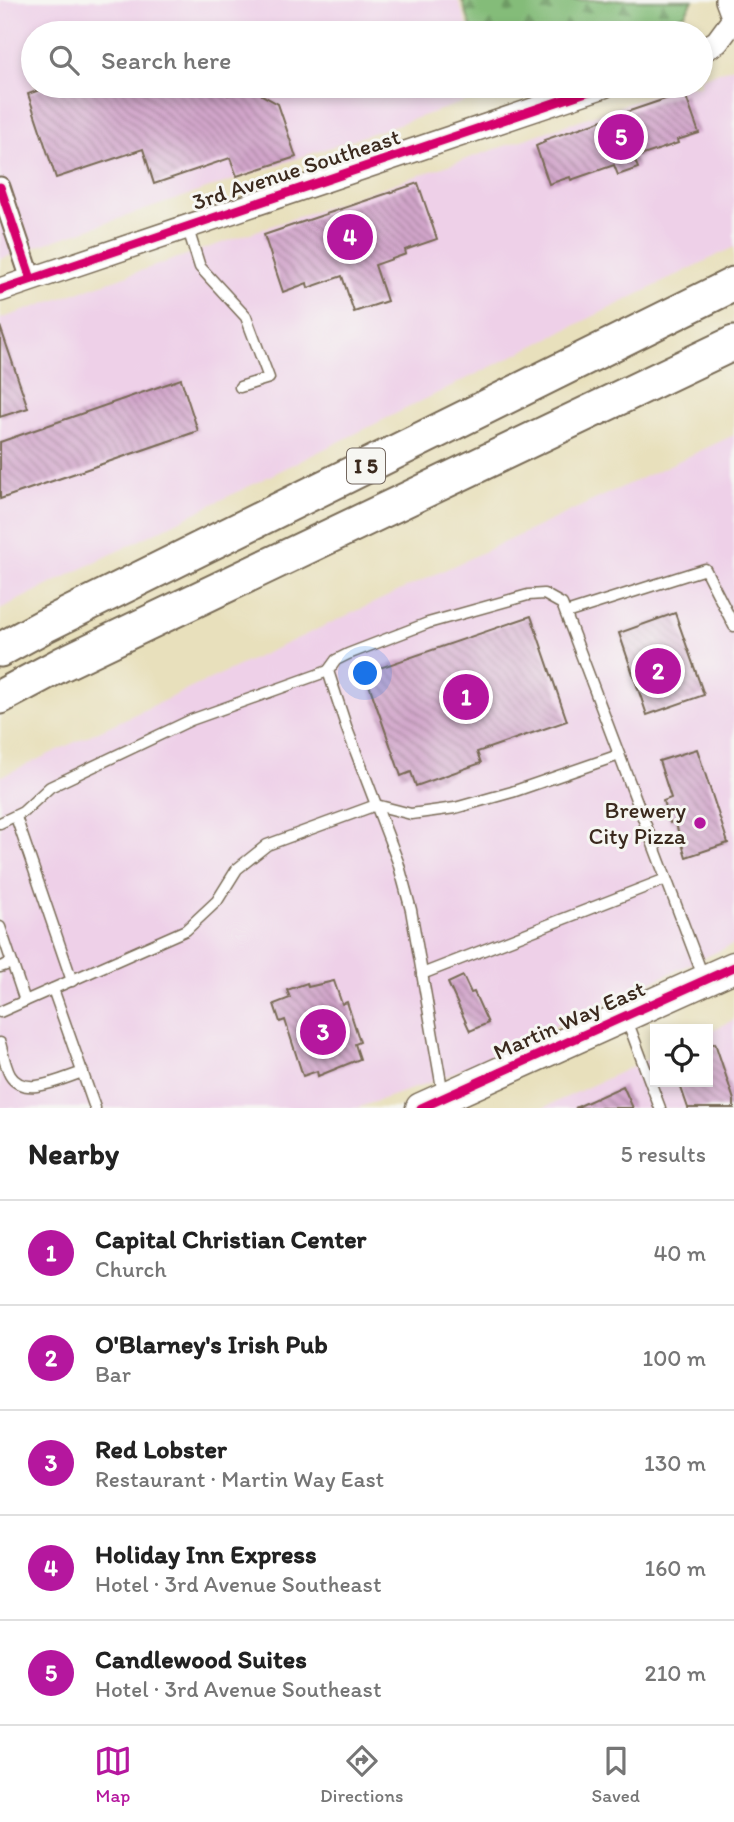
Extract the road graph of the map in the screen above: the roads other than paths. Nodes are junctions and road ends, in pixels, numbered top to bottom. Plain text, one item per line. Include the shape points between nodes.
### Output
1 (727, 0) edge
2 (734, 19) edge
3 (713, 44) edge
4 (568, 98) edge
5 (0, 187) edge
6 (187, 226) junction
7 (31, 279) junction
8 (734, 284) edge
9 (0, 289) edge
10 (734, 343) edge
11 (240, 387) dead end
12 (566, 614) junction
13 (734, 626) edge
14 (0, 650) edge
15 (328, 671) junction
16 (0, 697) edge
17 (619, 755) junction
18 (376, 805) junction
19 (16, 817) junction
20 (0, 823) edge
21 (666, 879) junction
22 (0, 927) edge
23 (12, 963) junction
24 (0, 967) edge
25 (734, 967) edge
26 (422, 974) junction
27 (705, 980) junction
28 (72, 981) junction
29 (53, 989) junction
30 (25, 1001) junction
31 (0, 1012) edge
32 (625, 1016) junction
33 (0, 1043) edge
34 (83, 1072) junction
35 (437, 1104) edge
36 (95, 1108) edge
37 (660, 1108) edge

1 - 2 street
2 - 3 street
4 - 6 street, 3rd Avenue Southeast
5 - 7 street
6 - 7 street, 3rd Avenue Southeast
6 - 11 lane via 200,267 246,317 269,378
7 - 9 street, 3rd Avenue Southeast
8 - 14 highway, I 5
10 - 16 highway, I 5
12 - 13 lane via 705,569
12 - 15 lane via 554,597 528,595 428,624 348,654
12 - 17 lane
15 - 18 lane
15 - 19 lane via 191,720 50,787
17 - 18 lane via 455,808 411,814
17 - 21 lane
18 - 26 lane via 398,862
18 - 28 lane via 267,845 237,869 217,901 186,930
19 - 20 lane
19 - 28 lane
21 - 26 lane
21 - 27 lane
22 - 23 lane
23 - 24 lane
23 - 30 lane
25 - 27 main road, Martin Way East
26 - 35 lane
27 - 32 main road, Martin Way East
28 - 29 lane
29 - 30 lane
29 - 34 lane
30 - 31 lane
32 - 35 main road, Martin Way East
32 - 37 lane
33 - 34 lane via 11,1077 21,1086 37,1087
34 - 36 lane

